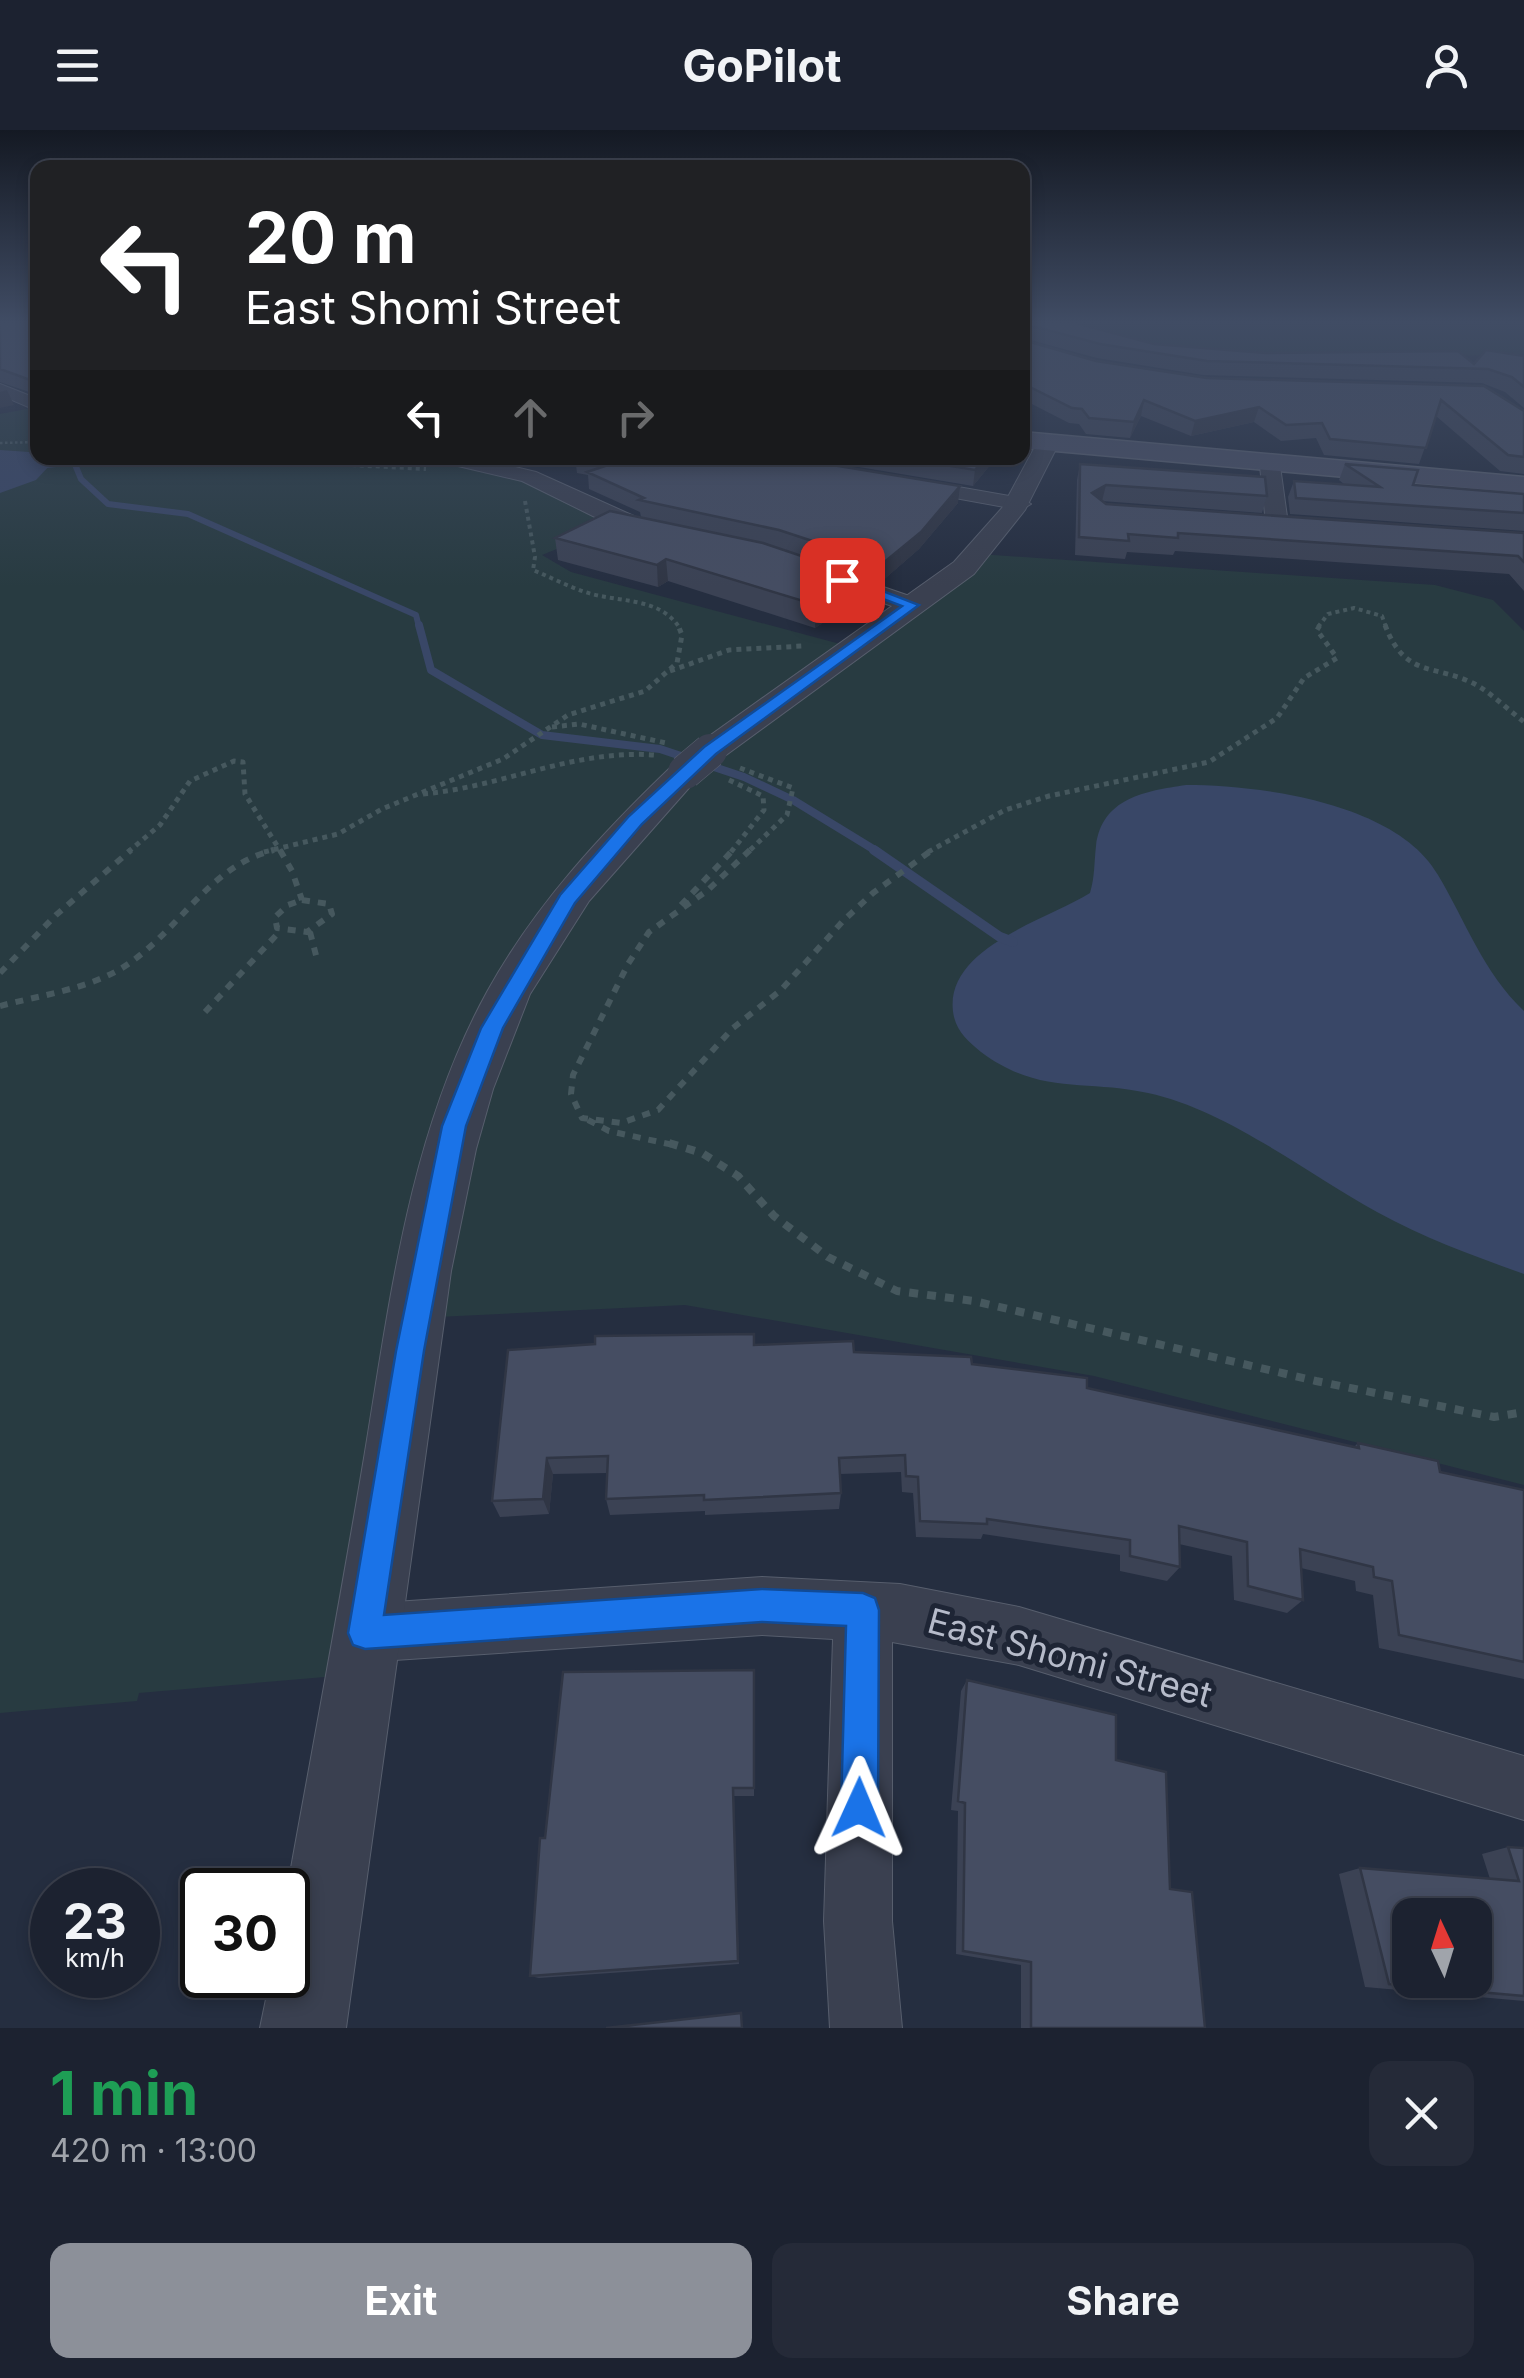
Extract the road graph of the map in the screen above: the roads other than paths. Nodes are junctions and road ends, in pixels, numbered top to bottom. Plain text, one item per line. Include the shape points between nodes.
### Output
1 (1035, 442) edge
2 (447, 465) edge
3 (569, 465) dead end
4 (1030, 465) edge
5 (1270, 466) junction
6 (888, 481) edge
7 (1524, 485) edge
8 (526, 486) junction
9 (1021, 504) junction
10 (1277, 524) edge
11 (676, 535) edge
12 (788, 562) edge
13 (912, 605) junction
14 (863, 1610) junction
15 (365, 1633) junction
16 (1524, 1788) edge
17 (304, 2028) edge
18 (866, 2028) edge

1 - 5 main road
2 - 8 street
3 - 8 street
4 - 9 street
5 - 7 main road
5 - 10 street
6 - 9 street
8 - 11 street via 620,523
9 - 13 street via 964,568
12 - 13 street
13 - 15 street via 700,762 636,820 567,900 492,1028 454,1126
14 - 15 street, East Shomi Street via 762,1606
14 - 16 street, East Shomi Street via 1019,1636
14 - 18 street via 858,1921
15 - 17 street

